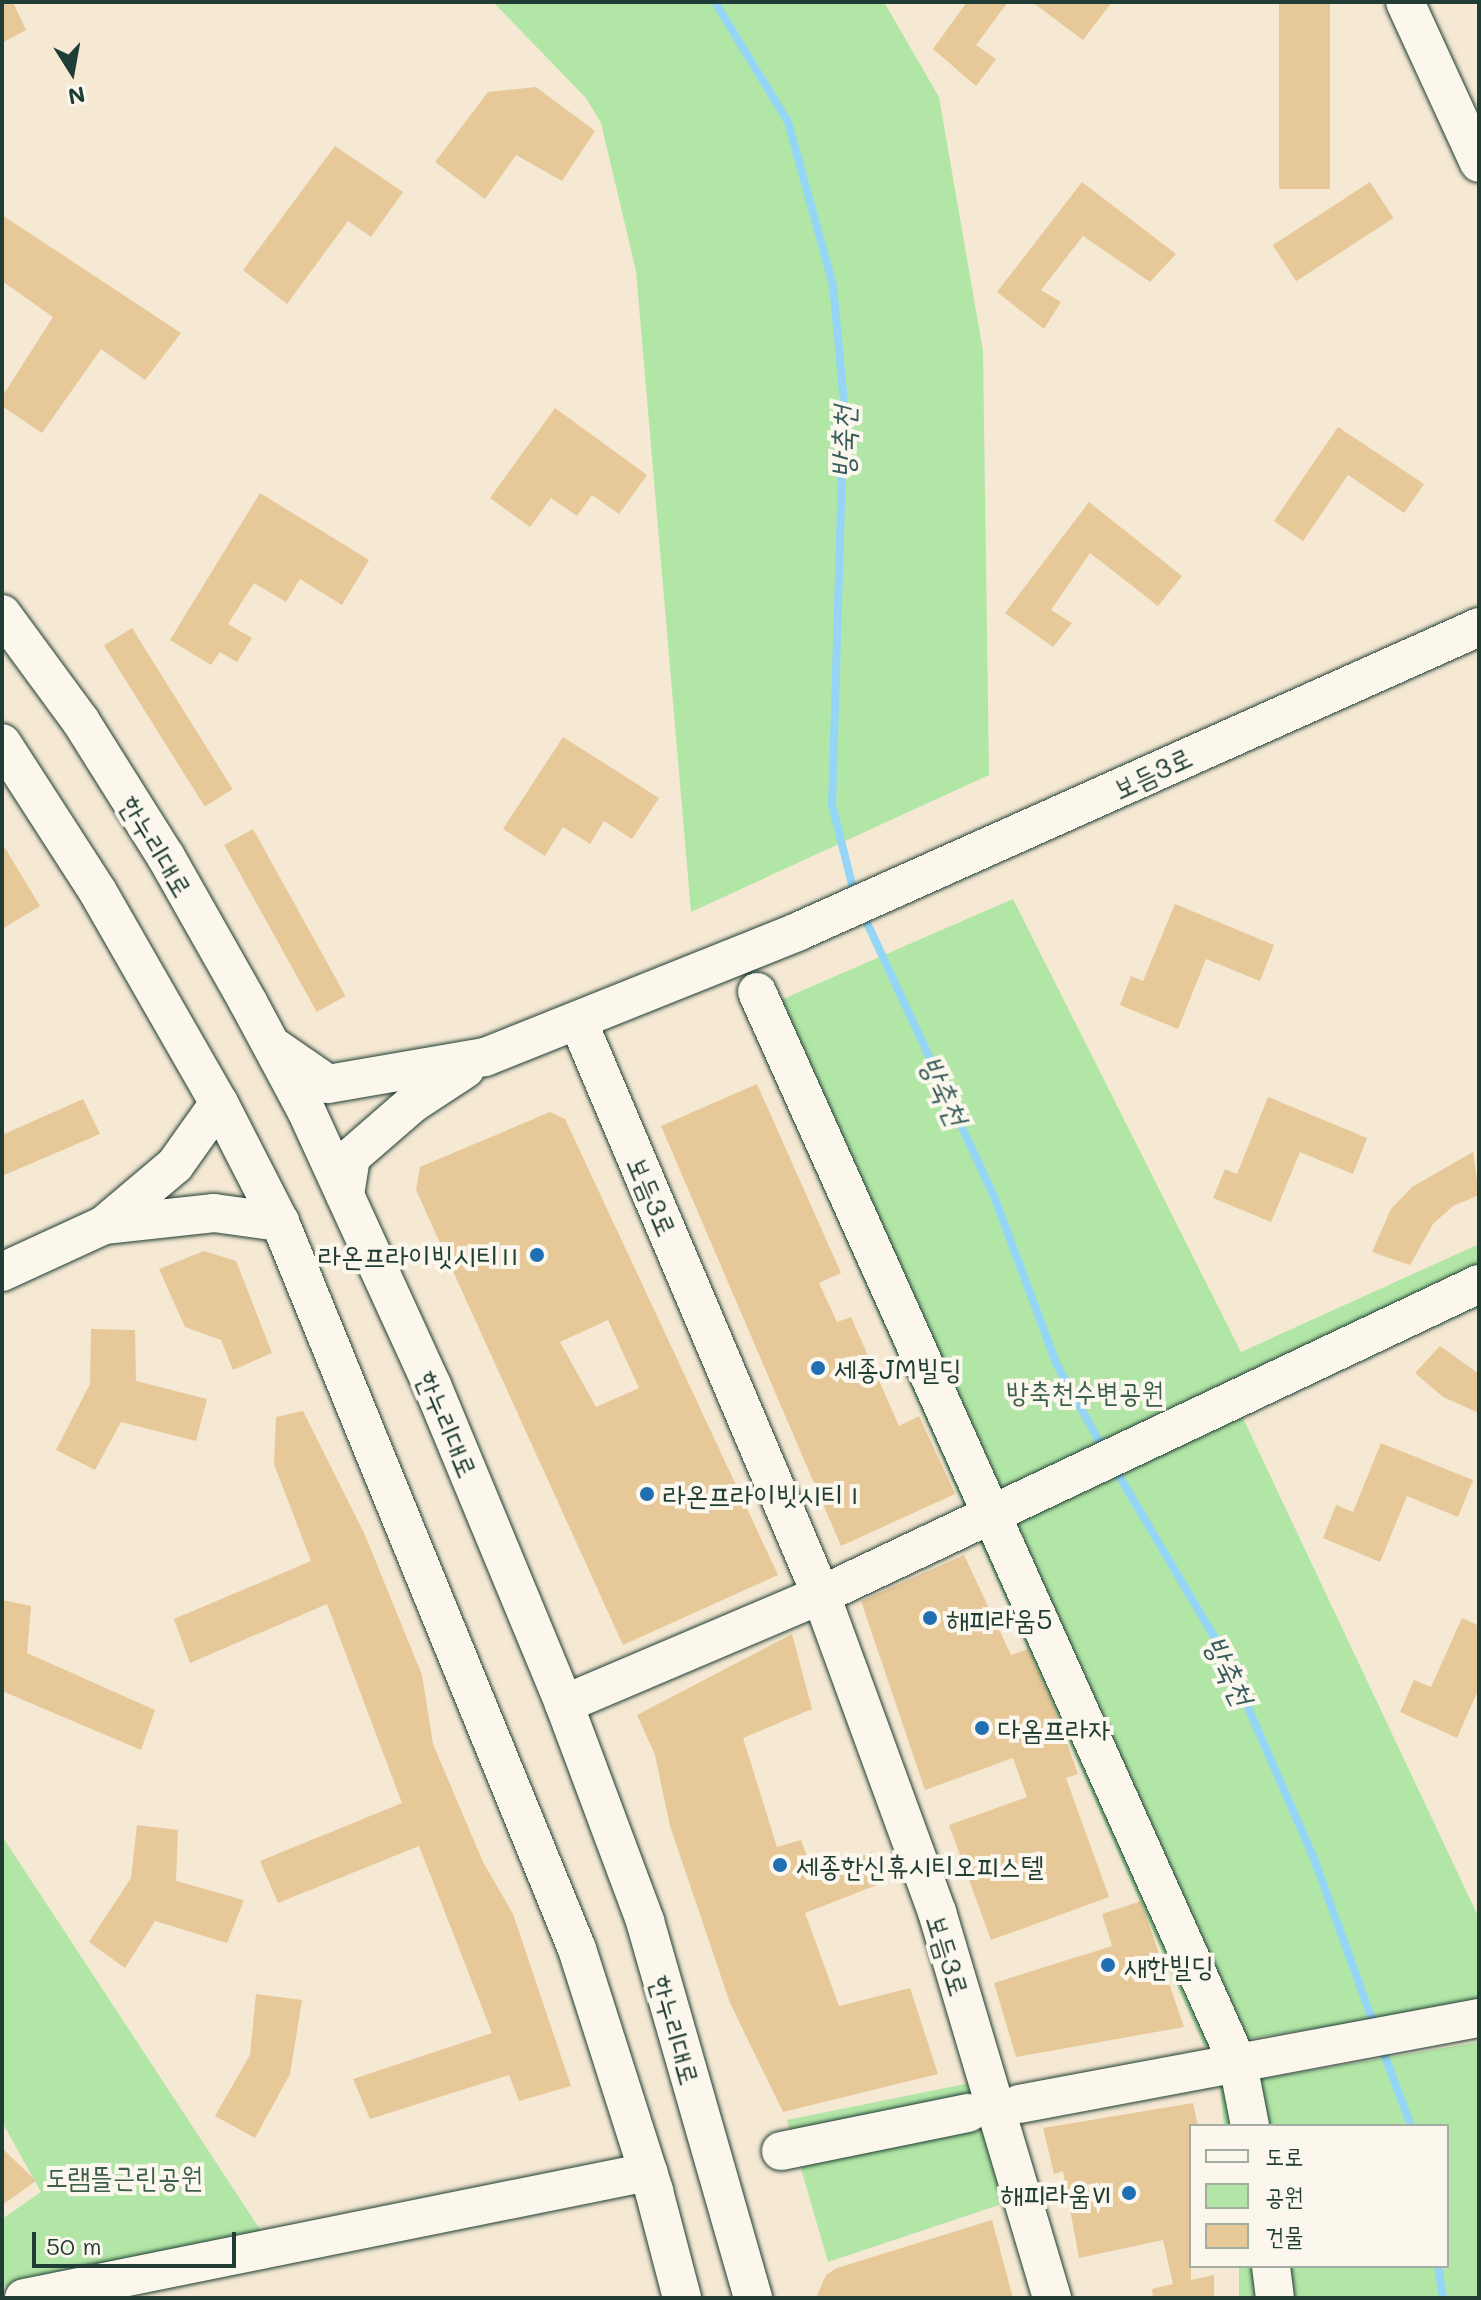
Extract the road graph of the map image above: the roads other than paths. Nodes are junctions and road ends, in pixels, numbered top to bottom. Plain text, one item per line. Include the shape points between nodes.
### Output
1 (1405, 2) edge
2 (1479, 163) edge
3 (2, 614) edge
4 (1479, 627) edge
5 (2, 743) edge
6 (757, 992) dead end
7 (578, 1021) junction
8 (270, 1044) junction
9 (485, 1057) junction
10 (219, 1103) junction
11 (345, 1195) junction
12 (280, 1222) junction
13 (104, 1225) junction
14 (2, 1272) edge
15 (1479, 1284) edge
16 (989, 1513) junction
17 (821, 1595) junction
18 (564, 1704) junction
19 (1479, 2018) edge
20 (1238, 2064) junction
21 (1019, 2104) dead end
22 (968, 2113) dead end
23 (1250, 2124) edge
24 (781, 2151) dead end
25 (648, 2172) junction
26 (1271, 2268) edge
27 (24, 2298) edge
28 (682, 2298) edge
29 (753, 2298) edge
30 (1052, 2298) edge
31 (1275, 2298) edge

1 - 2 street
3 - 8 street, 한누리대로 via 80,720 166,857
4 - 7 street, 보듬3로 via 931,874
5 - 10 street via 98,892
6 - 16 street
7 - 9 street
7 - 17 street, 보듬3로
8 - 9 street via 328,1084
8 - 11 street, 한누리대로
9 - 11 street via 412,1104 351,1157
10 - 12 street
10 - 13 street via 175,1165
11 - 18 street, 한누리대로 via 432,1385
12 - 13 street via 214,1213
12 - 25 street via 577,1949
13 - 14 street
15 - 16 street
16 - 17 street
16 - 20 street
17 - 18 street
17 - 30 street, 보듬3로 via 937,1912
18 - 29 street, 한누리대로 via 645,1921
19 - 20 street
20 - 21 street
20 - 23 street
22 - 24 street
25 - 27 street
25 - 28 street
26 - 31 street

